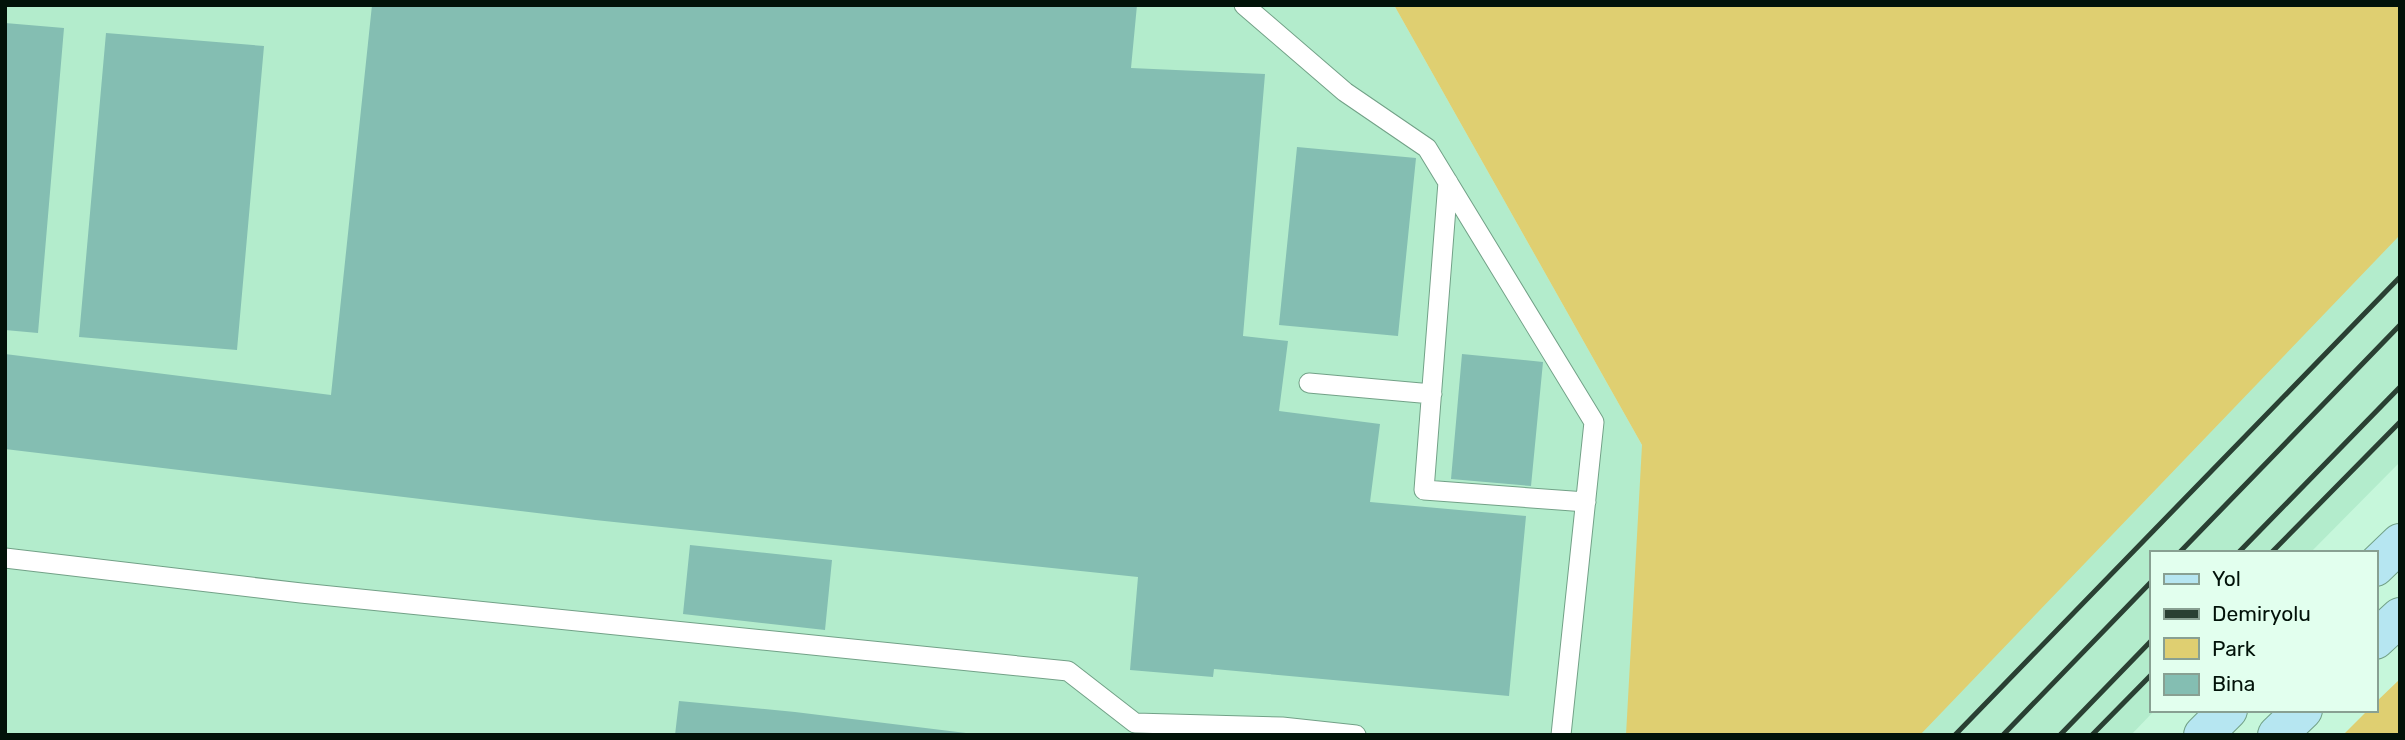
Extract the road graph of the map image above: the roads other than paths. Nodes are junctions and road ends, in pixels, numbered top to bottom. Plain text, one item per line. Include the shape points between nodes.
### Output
1 (1244, 5) edge
2 (1448, 182) junction
3 (1309, 383) dead end
4 (1432, 394) junction
5 (1586, 502) junction
6 (2400, 543) edge
7 (5, 558) edge
8 (2377, 565) edge
9 (2400, 617) edge
10 (2377, 638) edge
11 (2226, 712) edge
12 (2301, 712) edge
13 (1356, 735) edge
14 (1561, 735) edge
15 (2203, 735) edge
16 (2277, 735) edge

1 - 2 lane via 1345,92 1427,148
2 - 4 lane
2 - 5 lane via 1594,422
3 - 4 lane
4 - 5 lane via 1424,490
5 - 14 lane
6 - 8 main road
7 - 13 lane via 328,596 1068,671 1135,723 1282,727
9 - 10 main road
11 - 15 main road
12 - 16 main road

